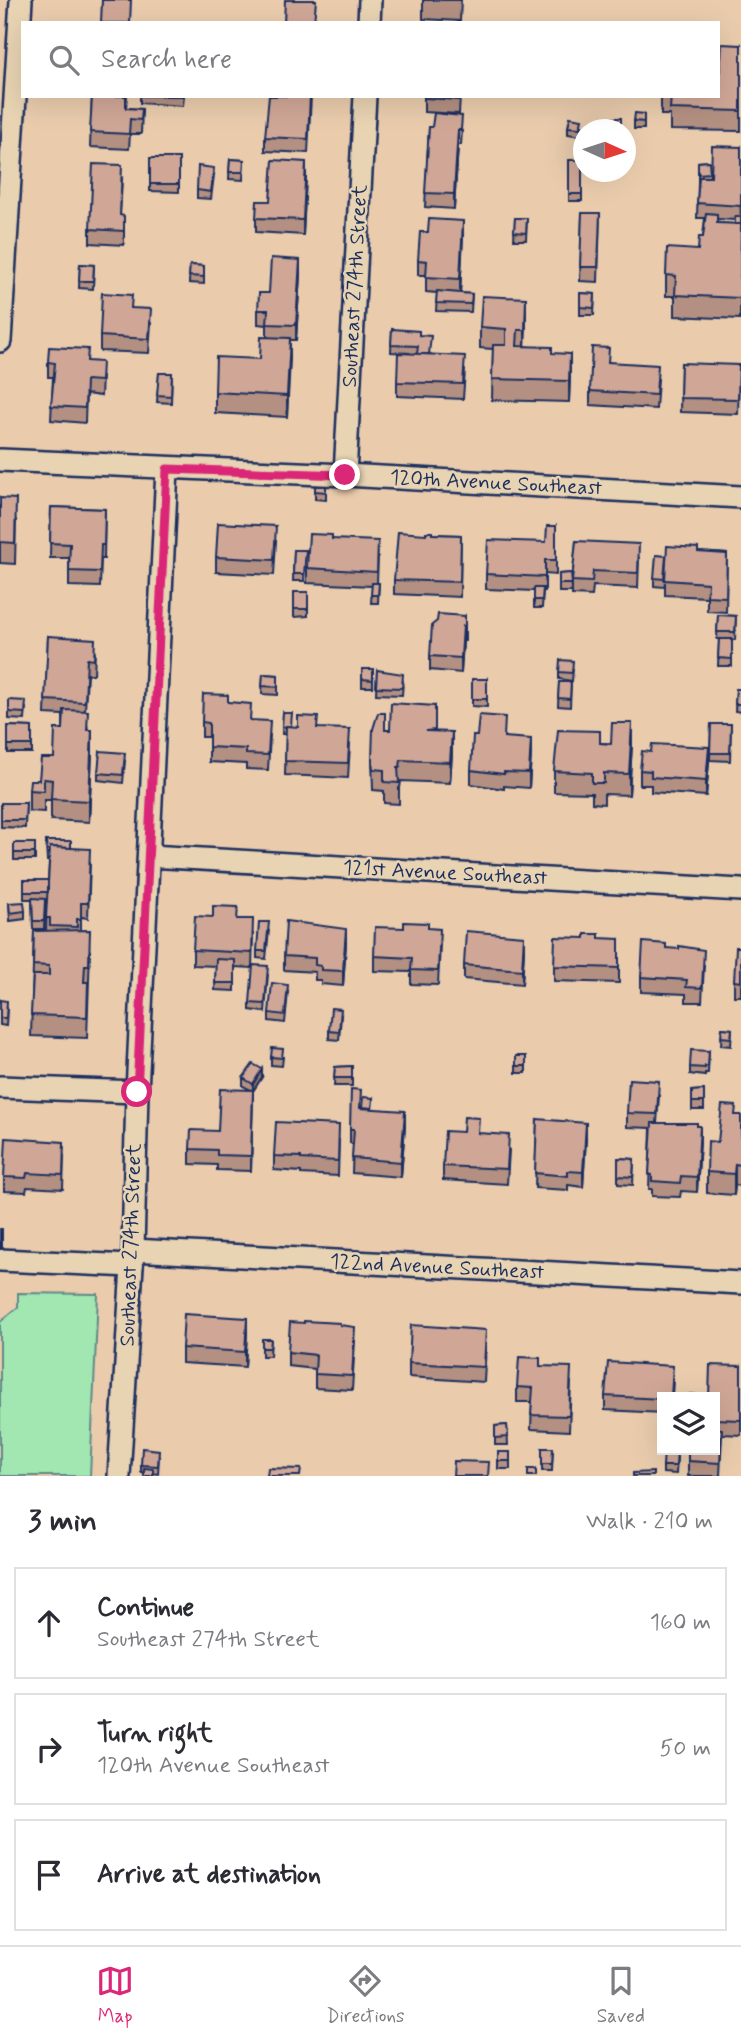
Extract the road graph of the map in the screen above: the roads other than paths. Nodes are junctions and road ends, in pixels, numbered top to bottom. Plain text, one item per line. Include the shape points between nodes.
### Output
1 (20, 0) edge
2 (370, 0) edge
3 (369, 21) edge
4 (365, 98) edge
5 (0, 341) edge
6 (0, 460) edge
7 (167, 469) junction
8 (345, 475) junction
9 (741, 496) edge
10 (149, 856) junction
11 (741, 890) edge
12 (0, 1087) edge
13 (137, 1092) junction
14 (133, 1258) junction
15 (0, 1260) edge
16 (741, 1283) edge
17 (119, 1476) edge

1 - 5 street
2 - 3 street
4 - 8 street, Southeast 274th Street
6 - 7 street, 120th Avenue Southeast
7 - 8 street, 120th Avenue Southeast
7 - 10 street, Southeast 274th Street
8 - 9 street, 120th Avenue Southeast
10 - 11 street, 121st Avenue Southeast
10 - 13 street, Southeast 274th Street
12 - 13 street
13 - 14 street, Southeast 274th Street
14 - 15 street, 122nd Avenue Southeast
14 - 16 street, 122nd Avenue Southeast
14 - 17 street, Southeast 274th Street

